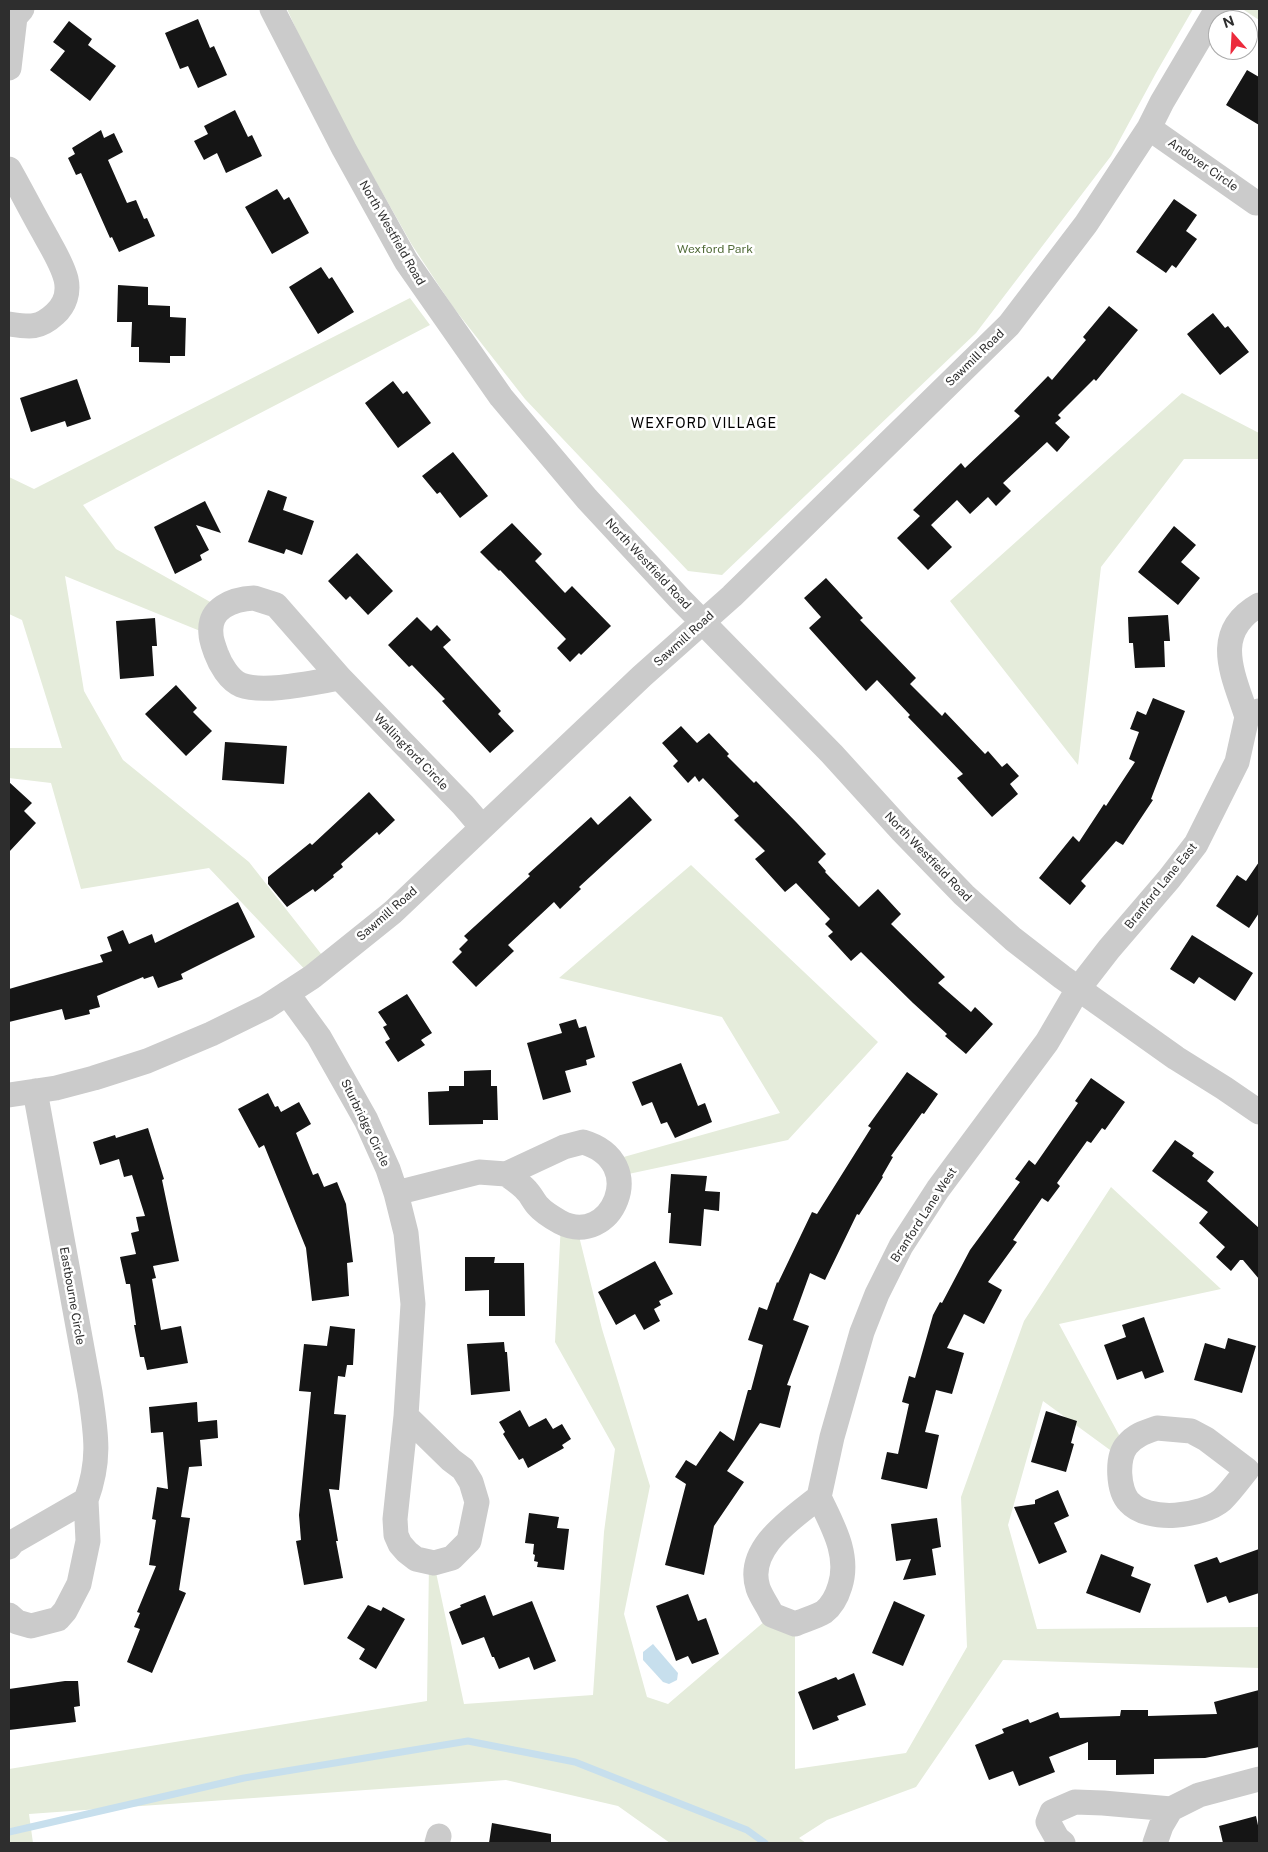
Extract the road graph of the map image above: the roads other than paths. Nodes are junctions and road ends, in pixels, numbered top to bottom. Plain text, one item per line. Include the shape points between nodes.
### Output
1 (22, 9) edge
2 (272, 9) edge
3 (1217, 9) edge
4 (9, 68) edge
5 (1149, 128) junction
6 (9, 169) edge
7 (1258, 209) edge
8 (9, 324) edge
9 (1259, 605) edge
10 (703, 622) junction
11 (340, 678) junction
12 (1253, 714) edge
13 (481, 826) junction
14 (1078, 989) junction
15 (288, 993) junction
16 (35, 1091) junction
17 (9, 1095) edge
18 (1259, 1112) edge
19 (506, 1174) dead end
20 (396, 1193) junction
21 (406, 1416) junction
22 (1253, 1470) edge
23 (818, 1498) junction
24 (86, 1500) junction
25 (9, 1547) edge
26 (9, 1615) edge
27 (1259, 1779) edge
28 (1171, 1809) junction
29 (1063, 1843) edge
30 (1155, 1843) edge

1 - 4 street via 15,17
2 - 10 street, North Westfield Road via 406,261 458,336 501,397 587,499
3 - 5 street, Sawmill Road
5 - 7 street, Andover Circle
5 - 10 street, Sawmill Road via 1086,224 1009,324
6 - 8 street via 55,254 66,280 67,296 59,310 36,326
9 - 12 street via 1248,611 1239,623 1229,651 1229,664
10 - 13 street, Sawmill Road
10 - 14 street, North Westfield Road via 964,895
11 - 11 street, Wallingford Circle via 276,605 254,598 241,599 229,602 214,616 210,635 219,661 240,685 261,689
11 - 13 street, Wallingford Circle
12 - 14 street, Branford Lane East via 1237,762 1196,844
13 - 15 street, Sawmill Road via 393,912
14 - 18 street, North Westfield Road
14 - 23 street, Branford Lane West via 1047,1042 938,1189 901,1246 862,1332
15 - 16 street, Sawmill Road via 219,1030 147,1061
15 - 20 street, Sturbridge Circle via 319,1037 366,1120
16 - 17 street, Sawmill Road
16 - 24 street, Eastbourne Circle via 97,1440 93,1480
19 - 20 street via 479,1172
20 - 21 street, Sturbridge Circle via 406,1233 413,1304
21 - 21 street, Sturbridge Circle via 394,1519 396,1535 416,1559 434,1564 452,1558 469,1541 477,1502 471,1482 463,1470
22 - 22 street via 1191,1431 1156,1428 1137,1435 1125,1446 1120,1483 1128,1502 1139,1510 1184,1516 1221,1500
23 - 23 street via 778,1530 764,1547 758,1561 758,1587 772,1615 795,1624 824,1612 836,1598 844,1574 837,1534
24 - 25 street
24 - 26 street, Eastbourne Circle via 88,1541 79,1584 66,1611 58,1618 32,1626 17,1622
27 - 28 street via 1199,1795
28 - 29 street via 1075,1802 1052,1812 1048,1822 1056,1838
28 - 30 street

